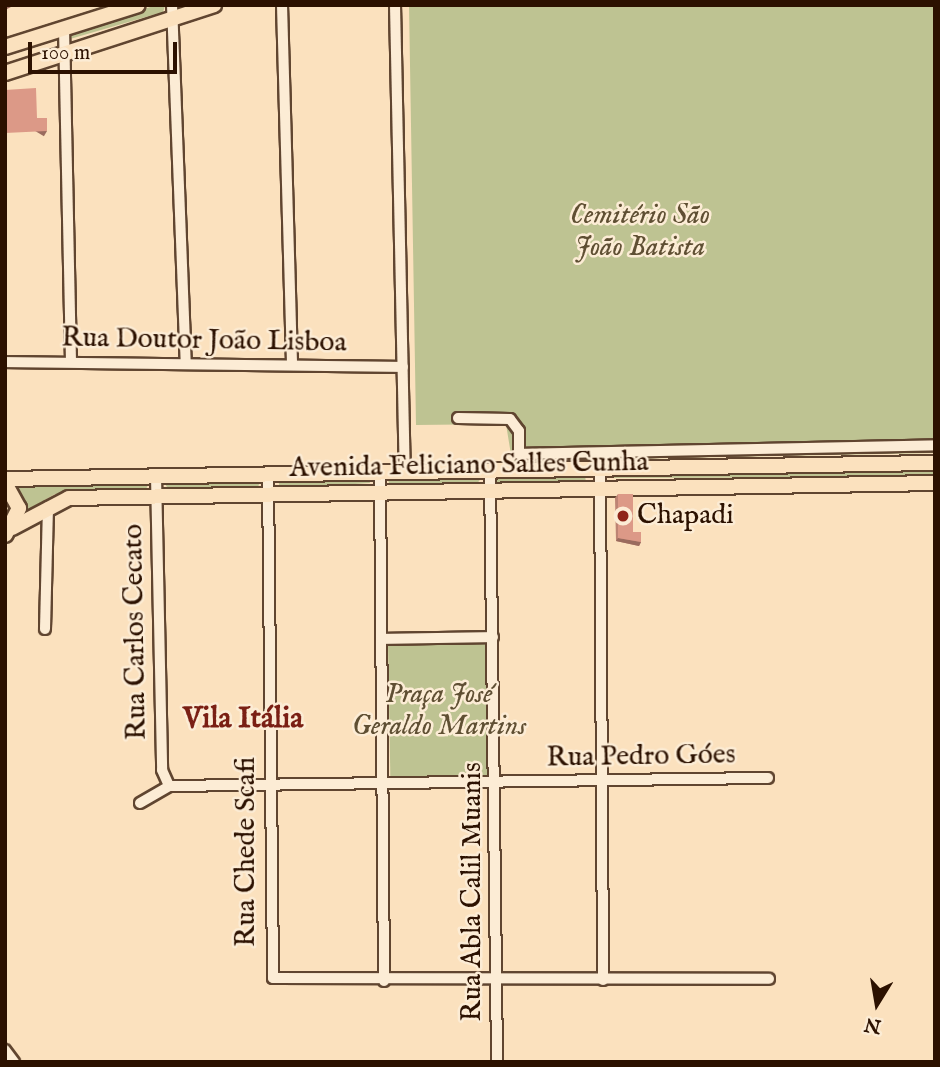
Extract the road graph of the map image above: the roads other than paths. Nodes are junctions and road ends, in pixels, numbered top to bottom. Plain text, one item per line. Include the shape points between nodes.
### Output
1 (138, 5) edge
2 (214, 5) edge
3 (282, 5) edge
4 (395, 5) edge
5 (172, 12) edge
6 (64, 28) junction
7 (5, 47) edge
8 (64, 55) junction
9 (5, 73) edge
10 (5, 362) edge
11 (71, 362) junction
12 (186, 362) junction
13 (292, 365) junction
14 (403, 367) junction
15 (458, 418) dead end
16 (935, 445) edge
17 (935, 463) edge
18 (600, 467) junction
19 (489, 471) junction
20 (405, 473) junction
21 (268, 474) junction
22 (380, 474) junction
23 (156, 476) junction
24 (5, 481) edge
25 (935, 483) edge
26 (600, 487) junction
27 (490, 491) junction
28 (381, 493) junction
29 (268, 495) junction
30 (156, 497) junction
31 (48, 506) junction
32 (9, 531) edge
33 (46, 629) dead end
34 (493, 637) junction
35 (382, 639) junction
36 (768, 778) dead end
37 (605, 780) junction
38 (383, 783) junction
39 (496, 783) junction
40 (270, 785) junction
41 (169, 786) junction
42 (140, 803) dead end
43 (769, 979) dead end
44 (497, 980) junction
45 (603, 980) junction
46 (384, 981) junction
47 (5, 1050) edge
48 (14, 1062) edge
49 (497, 1062) edge

1 - 6 main road
2 - 5 main road
3 - 13 street
4 - 14 street
5 - 8 main road
5 - 12 street
6 - 7 main road
6 - 8 street
8 - 9 main road
8 - 11 street
10 - 11 street, Rua Doutor João Lisboa
11 - 12 street, Rua Doutor João Lisboa
12 - 13 street, Rua Doutor João Lisboa
13 - 14 street, Rua Doutor João Lisboa
14 - 20 street
15 - 16 street via 510,419 519,431 519,454
17 - 18 main road, Avenida Feliciano Salles Cunha
18 - 19 main road, Avenida Feliciano Salles Cunha
18 - 26 street
19 - 20 main road, Avenida Feliciano Salles Cunha
19 - 27 street, Rua Abla Calil Muanis
20 - 22 main road, Avenida Feliciano Salles Cunha
21 - 22 main road, Avenida Feliciano Salles Cunha
21 - 23 main road, Avenida Feliciano Salles Cunha
21 - 29 street, Rua Chede Scafi
22 - 28 street
23 - 24 main road, Avenida Feliciano Salles Cunha
23 - 30 street, Rua Carlos Cecato
24 - 32 main road via 19,508
25 - 26 main road, Avenida Feliciano Salles Cunha
26 - 27 main road, Avenida Feliciano Salles Cunha
26 - 37 street
27 - 28 main road, Avenida Feliciano Salles Cunha
27 - 34 street, Rua Abla Calil Muanis
28 - 29 main road, Avenida Feliciano Salles Cunha
28 - 35 street
29 - 30 main road, Avenida Feliciano Salles Cunha
29 - 40 street, Rua Chede Scafi
30 - 31 main road, Avenida Feliciano Salles Cunha via 69,498
30 - 41 street, Rua Carlos Cecato via 162,770
31 - 32 main road, Avenida Feliciano Salles Cunha
31 - 33 street
34 - 35 street
34 - 39 street, Rua Abla Calil Muanis
35 - 38 street
36 - 37 street, Rua Pedro Góes
37 - 39 street, Rua Pedro Góes
37 - 45 street
38 - 39 street, Rua Pedro Góes
38 - 40 street, Rua Pedro Góes
38 - 46 street
39 - 44 street, Rua Abla Calil Muanis
40 - 41 street, Rua Pedro Góes
40 - 46 street, Rua Chede Scafi via 273,978
41 - 42 street, Rua Pedro Góes
43 - 45 street
44 - 45 street
44 - 46 street
44 - 49 street, Rua Abla Calil Muanis
47 - 48 street

